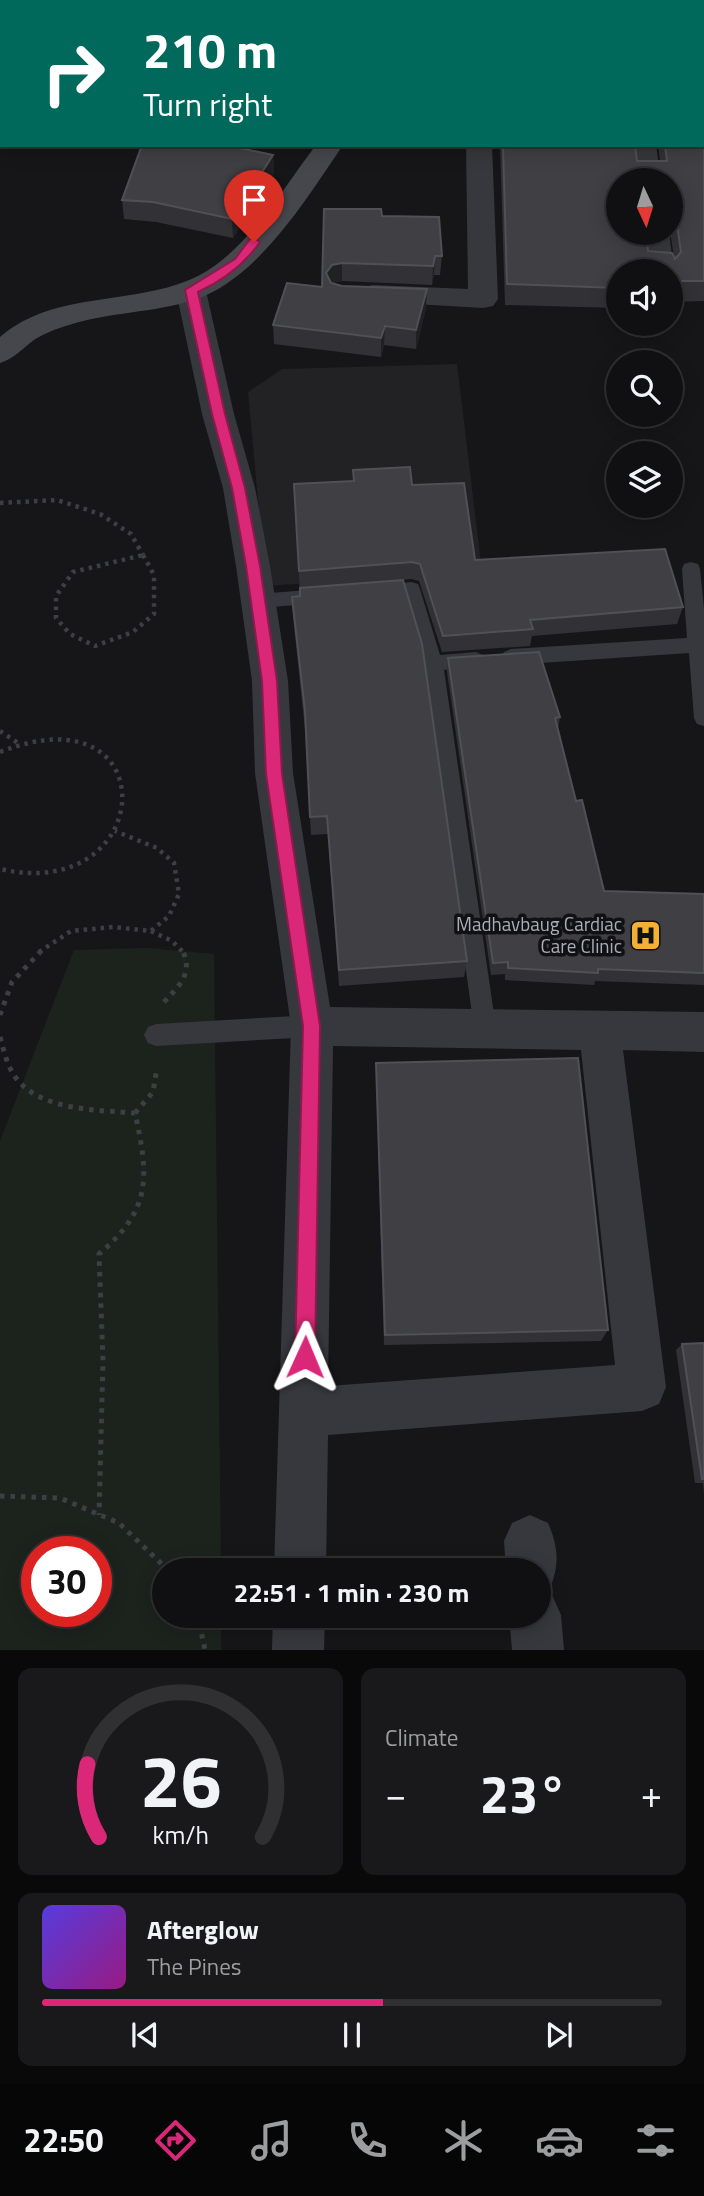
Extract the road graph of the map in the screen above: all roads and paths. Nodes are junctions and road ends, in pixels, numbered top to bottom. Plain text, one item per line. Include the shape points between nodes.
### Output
1 (328, 147) edge
2 (479, 147) edge
3 (643, 147) edge
4 (646, 168) edge
5 (191, 290) junction
6 (343, 293) edge
7 (0, 352) edge
8 (0, 503) edge
9 (143, 555) junction
10 (691, 569) dead end
11 (258, 601) junction
12 (698, 645) junction
13 (433, 663) junction
14 (704, 718) edge
15 (0, 731) edge
16 (18, 743) junction
17 (0, 752) edge
18 (115, 831) junction
19 (0, 869) edge
20 (0, 1015) edge
21 (312, 1026) junction
22 (485, 1028) junction
23 (600, 1032) junction
24 (704, 1032) edge
25 (156, 1035) dead end
26 (0, 1037) edge
27 (303, 1412) junction
28 (0, 1496) edge
29 (99, 1515) junction
30 (155, 1558) edge
31 (300, 1558) edge
32 (200, 1628) edge
33 (299, 1628) edge
34 (536, 1628) edge
35 (205, 1650) edge
36 (298, 1650) edge
37 (538, 1650) edge

1 - 5 street via 239,261
2 - 6 street via 483,299
3 - 4 street
5 - 7 street via 66,313 36,325
5 - 11 street via 239,488
8 - 9 path via 57,500 100,514 131,534
9 - 9 path via 153,575 154,614 133,632 95,646 70,634 56,618 56,596 73,572
10 - 12 lane
11 - 13 lane via 411,590
11 - 21 street via 270,681 274,774
12 - 13 lane
12 - 14 lane
13 - 22 lane
15 - 16 path
16 - 17 path
16 - 18 path via 72,740 95,749 113,764 123,796
18 - 19 path via 99,850 68,868 23,875
18 - 20 path via 157,848 174,863 179,894 169,916 151,931 113,927 71,931 39,953 12,982
21 - 22 street
21 - 25 lane
21 - 27 street
22 - 23 street
23 - 24 street
23 - 27 street via 642,1387
26 - 29 path via 18,1082 41,1099 135,1113 145,1158 144,1193 124,1232 99,1254 103,1362
27 - 31 street
28 - 29 path via 60,1498
29 - 30 path via 119,1523
32 - 35 path
33 - 36 street
34 - 37 street

